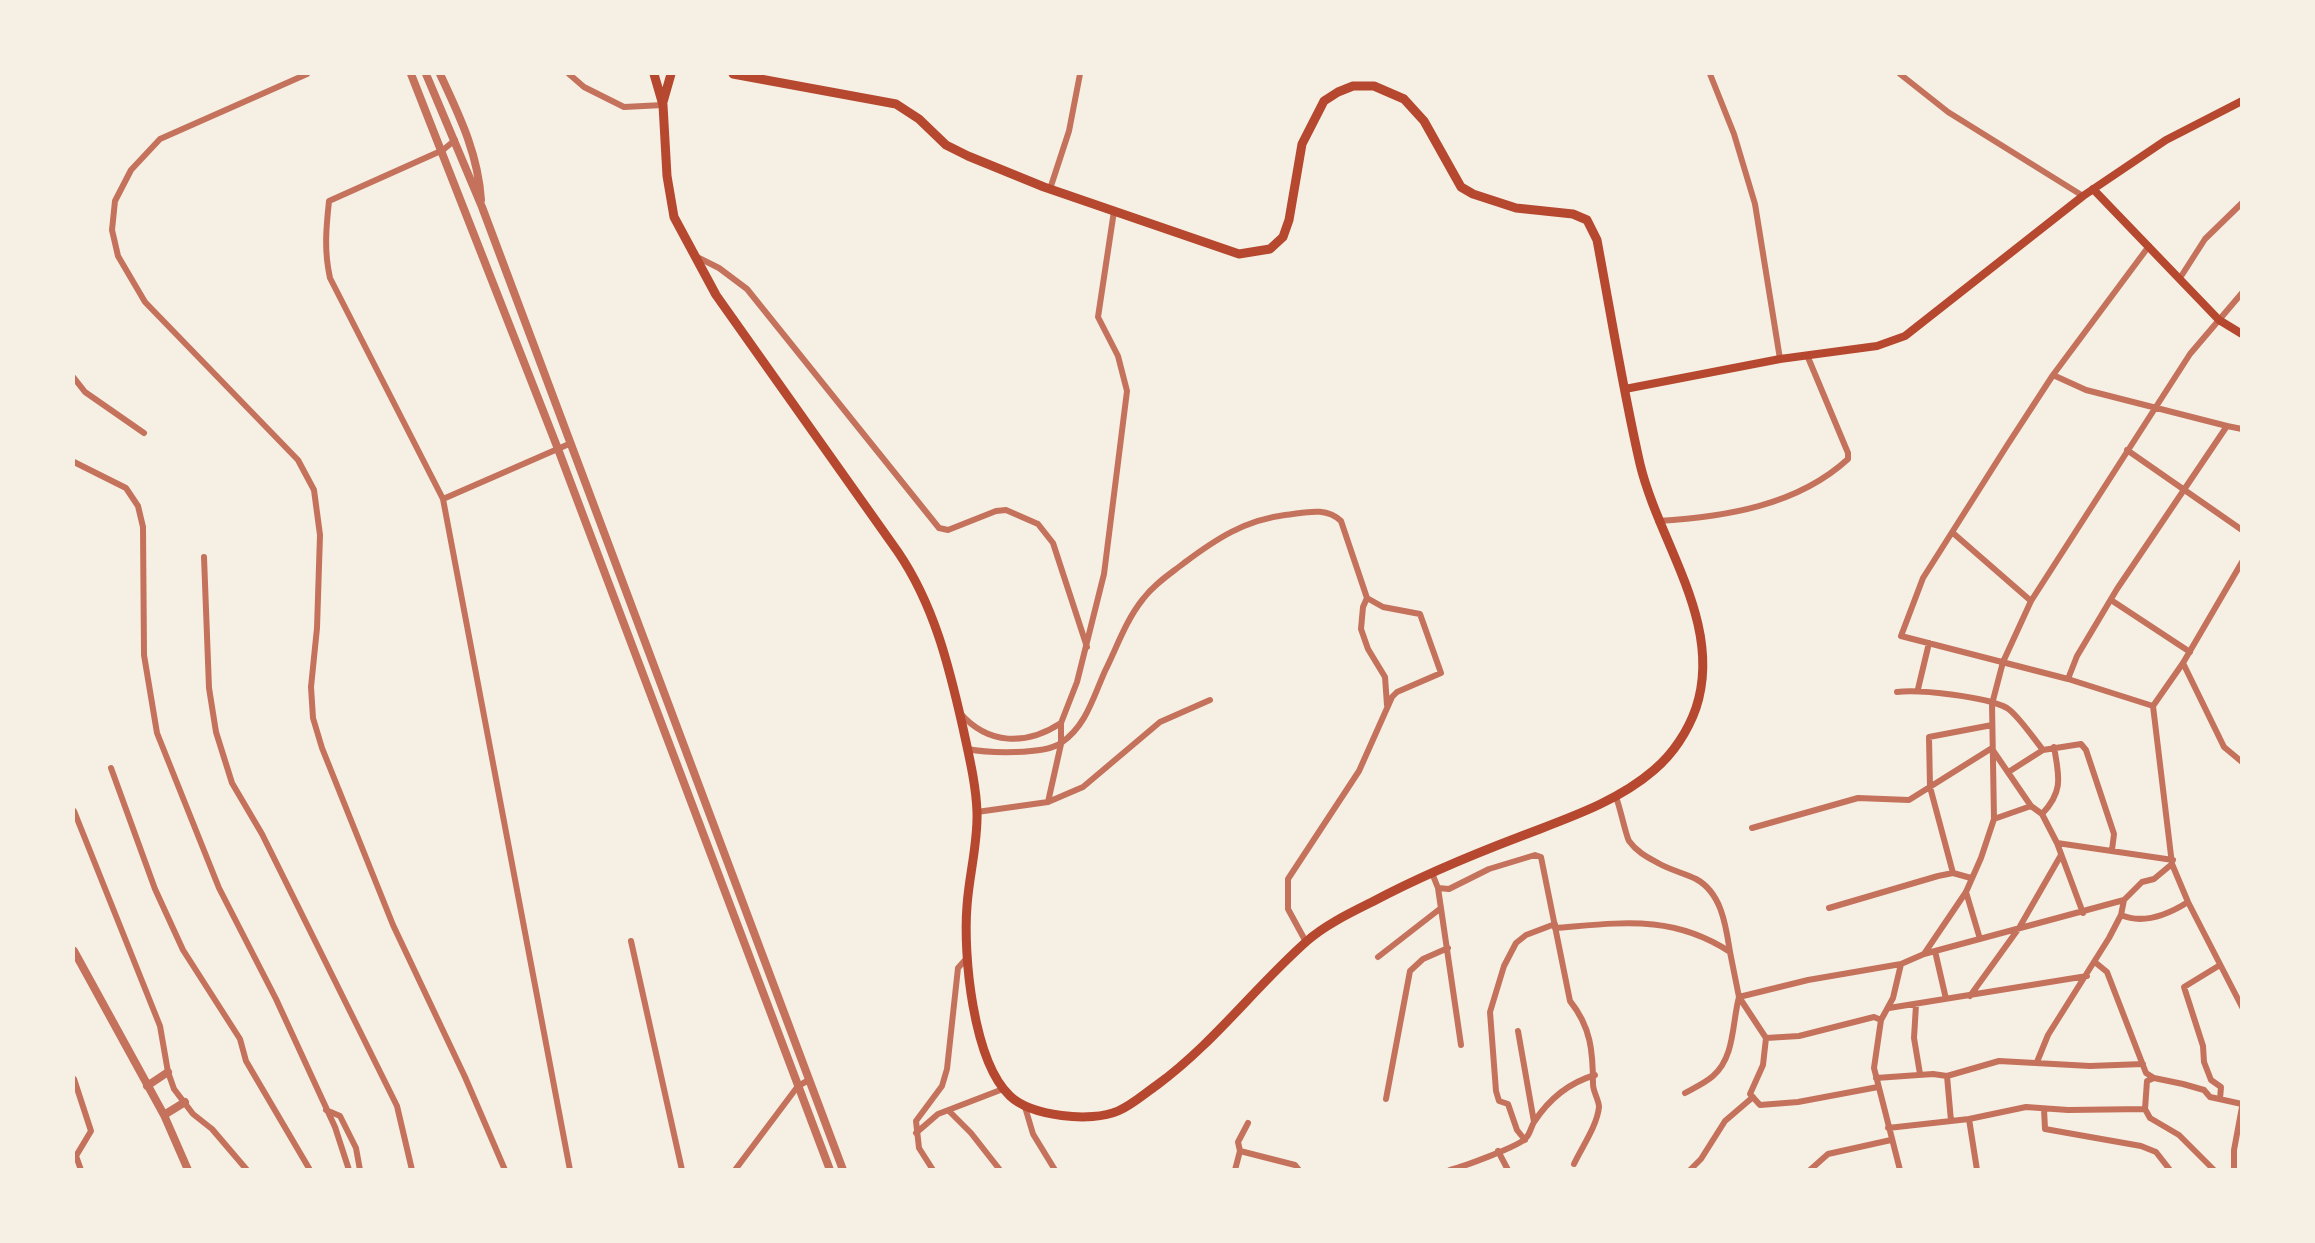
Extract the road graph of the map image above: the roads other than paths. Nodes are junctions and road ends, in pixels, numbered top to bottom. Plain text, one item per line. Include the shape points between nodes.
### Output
1 (307, 74) edge
2 (411, 74) edge
3 (426, 74) edge
4 (440, 74) edge
5 (569, 74) edge
6 (654, 74) edge
7 (671, 74) edge
8 (733, 74) edge
9 (1080, 74) edge
10 (1710, 74) edge
11 (1900, 74) edge
12 (2241, 101) edge
13 (663, 105) junction
14 (455, 140) junction
15 (443, 150) junction
16 (1050, 189) junction
17 (2093, 189) junction
18 (2083, 196) junction
19 (2241, 203) edge
20 (482, 207) junction
21 (1114, 211) junction
22 (2149, 246) junction
23 (692, 255) junction
24 (2180, 278) junction
25 (2241, 293) edge
26 (2219, 320) junction
27 (2241, 334) edge
28 (1806, 355) junction
29 (1780, 358) junction
30 (2053, 375) junction
31 (74, 378) edge
32 (1625, 389) junction
33 (2155, 407) junction
34 (2227, 426) junction
35 (2241, 429) edge
36 (144, 433) dead end
37 (569, 444) junction
38 (558, 449) junction
39 (2127, 450) junction
40 (74, 462) edge
41 (2184, 492) junction
42 (443, 499) junction
43 (1658, 521) junction
44 (2241, 530) edge
45 (1953, 533) junction
46 (204, 557) dead end
47 (2241, 562) edge
48 (1367, 598) junction
49 (2111, 600) junction
50 (2031, 601) junction
51 (1929, 643) junction
52 (1086, 647) junction
53 (2190, 652) junction
54 (2003, 662) junction
55 (2183, 663) junction
56 (2068, 679) junction
57 (1918, 689) junction
58 (1898, 692) dead end
59 (1210, 700) dead end
60 (1992, 704) junction
61 (1387, 705) junction
62 (2153, 706) junction
63 (959, 712) junction
64 (1061, 723) junction
65 (1992, 725) junction
66 (1061, 744) junction
67 (2054, 747) junction
68 (1992, 748) junction
69 (967, 749) junction
70 (2043, 750) junction
71 (2241, 762) edge
72 (111, 768) dead end
73 (2010, 771) junction
74 (1930, 787) junction
75 (1616, 797) junction
76 (1048, 802) junction
77 (2031, 806) junction
78 (74, 812) edge
79 (977, 812) junction
80 (2042, 814) junction
81 (1994, 819) junction
82 (1752, 828) dead end
83 (2057, 843) junction
84 (2112, 850) junction
85 (2061, 855) junction
86 (2173, 862) junction
87 (1432, 873) junction
88 (1953, 873) junction
89 (1971, 878) junction
90 (1438, 888) junction
91 (1965, 892) junction
92 (2124, 900) junction
93 (2188, 902) junction
94 (1441, 908) junction
95 (1829, 908) dead end
96 (2083, 913) junction
97 (2121, 915) junction
98 (1555, 926) junction
99 (2019, 928) junction
100 (1980, 939) junction
101 (631, 940) dead end
102 (1306, 942) junction
103 (1448, 948) junction
104 (74, 951) edge
105 (1935, 951) junction
106 (1730, 952) junction
107 (1924, 954) junction
108 (1378, 957) dead end
109 (966, 959) junction
110 (2096, 963) junction
111 (1901, 964) junction
112 (2220, 965) junction
113 (2087, 976) junction
114 (1970, 996) junction
115 (1738, 997) junction
116 (1946, 999) junction
117 (1916, 1005) junction
118 (2241, 1007) edge
119 (1889, 1008) junction
120 (1881, 1020) junction
121 (1518, 1031) dead end
122 (1766, 1038) junction
123 (1461, 1045) dead end
124 (2037, 1062) junction
125 (2143, 1064) junction
126 (168, 1072) junction
127 (1920, 1074) junction
128 (1595, 1076) junction
129 (1947, 1076) junction
130 (1876, 1078) junction
131 (2154, 1078) junction
132 (74, 1079) edge
133 (809, 1080) junction
134 (147, 1086) junction
135 (798, 1086) junction
136 (1878, 1088) junction
137 (1003, 1089) junction
138 (1685, 1093) dead end
139 (1753, 1097) junction
140 (1386, 1099) dead end
141 (2220, 1099) junction
142 (185, 1102) junction
143 (2241, 1106) edge
144 (1025, 1107) junction
145 (2044, 1108) junction
146 (2145, 1109) junction
147 (326, 1110) junction
148 (949, 1111) junction
149 (164, 1115) junction
150 (1969, 1119) junction
151 (1534, 1122) junction
152 (1951, 1122) junction
153 (1248, 1123) dead end
154 (1888, 1128) junction
155 (916, 1133) junction
156 (1525, 1140) junction
157 (1891, 1140) junction
158 (1240, 1151) junction
159 (1498, 1151) junction
160 (75, 1155) edge
161 (1574, 1164) dead end
162 (2213, 1169) edge
163 (81, 1170) edge
164 (188, 1170) edge
165 (247, 1170) edge
166 (310, 1170) edge
167 (349, 1170) edge
168 (360, 1170) edge
169 (412, 1170) edge
170 (505, 1170) edge
171 (570, 1170) edge
172 (682, 1170) edge
173 (735, 1170) edge
174 (830, 1170) edge
175 (843, 1170) edge
176 (933, 1170) edge
177 (999, 1170) edge
178 (1054, 1170) edge
179 (1235, 1170) edge
180 (1299, 1170) edge
181 (1450, 1170) edge
182 (1508, 1170) edge
183 (1690, 1170) edge
184 (1810, 1170) edge
185 (1900, 1170) edge
186 (1977, 1170) edge
187 (2170, 1170) edge
188 (2234, 1170) edge

1 - 170 street via 160,139 131,170 115,201 112,230 118,256 145,302 298,460 314,490 320,535 311,687 313,718 390,916
2 - 15 street
3 - 14 street
4 - 20 street via 467,132 479,170
5 - 13 street via 584,87 624,107
6 - 13 main road
7 - 13 main road
8 - 16 main road via 896,104 946,145
9 - 16 street via 1069,131
10 - 29 street via 1734,134 1755,204
11 - 18 street via 1948,112
12 - 17 main road via 2166,140
13 - 23 main road via 674,217
14 - 15 street
14 - 20 street
15 - 38 street
15 - 42 street via 329,201 324,234 330,278
16 - 21 main road
17 - 18 main road
17 - 22 main road
18 - 28 main road via 1905,336 1877,346
19 - 24 street via 2205,239
20 - 37 street
21 - 32 main road via 1239,254 1270,249 1283,237 1302,144 1324,101 1353,86 1390,90 1424,121 1461,187 1516,208 1573,214 1587,220 1597,240
21 - 52 street via 1098,317 1118,356 1126,391 1104,574
22 - 24 main road
22 - 30 street
23 - 52 street via 719,268 747,289 939,528 948,530 1006,510 1038,524 1047,533 1064,570
23 - 63 main road via 716,295 916,579 931,612
24 - 26 main road
25 - 26 street
26 - 27 main road
26 - 33 street via 2190,354
28 - 29 main road
28 - 43 street via 1848,459 1799,491 1744,512
29 - 32 main road
30 - 33 street via 2086,390
30 - 45 street
31 - 36 street via 85,392
32 - 43 main road via 1641,468
33 - 34 street
33 - 39 street
34 - 35 street
34 - 41 street
37 - 38 street
37 - 133 street
38 - 42 street
38 - 135 street
39 - 41 street
39 - 50 street
40 - 147 street via 126,488 138,506 143,527 144,654 157,733 219,888 276,999
41 - 44 street
41 - 49 street
42 - 171 street
43 - 75 main road via 1699,628 1703,657 1701,692 1678,743 1656,769
45 - 50 street
45 - 51 street via 1923,578 1901,636
46 - 169 street via 209,688 216,732 232,783 262,834 397,1106
47 - 53 street
48 - 61 street via 1361,629 1385,677
48 - 61 street via 1383,607 1420,614 1441,673 1397,692
48 - 66 street via 1341,521 1334,514 1302,513 1242,525 1212,542 1143,598 1125,627 1082,723
49 - 53 street
49 - 56 street
50 - 54 street
51 - 54 street
51 - 57 street
52 - 64 street
53 - 55 street
54 - 56 street
54 - 60 street
55 - 62 street
55 - 71 street via 2224,747
56 - 62 street
57 - 58 street
57 - 60 street
59 - 76 street via 1160,722 1089,783
60 - 65 street
60 - 70 street via 2007,708
61 - 102 street via 1359,771 1288,879 1288,909
62 - 86 street
63 - 64 street via 987,735 1005,738 1045,733
63 - 69 main road
64 - 66 street
65 - 68 street
65 - 74 street via 1929,737
66 - 69 street via 1049,750
66 - 76 street
67 - 70 street
67 - 80 street via 2058,794
67 - 84 street via 2081,744 2086,750 2114,834
68 - 73 street
68 - 74 street
68 - 81 street
69 - 79 main road
70 - 73 street
72 - 166 street via 155,889 183,950 240,1039 246,1061
73 - 77 street
74 - 82 street via 1909,800 1858,798
74 - 88 street
75 - 87 main road
75 - 106 street via 1627,839 1641,854 1697,880 1709,890 1725,917
76 - 79 street
77 - 80 street
77 - 81 street
78 - 126 street via 160,1026
79 - 109 main road via 967,900
80 - 83 street
81 - 89 street
83 - 84 street
83 - 85 street
84 - 86 street
85 - 96 street
85 - 99 street
86 - 92 street via 2154,879 2142,882
86 - 93 street
87 - 90 street
87 - 102 main road via 1372,901
88 - 89 street
88 - 95 street
89 - 91 street
90 - 94 street
90 - 98 street via 1449,889 1489,869 1535,855 1543,863
91 - 100 street
91 - 107 street
92 - 96 street
92 - 97 street
93 - 97 street via 2165,917
93 - 112 street
94 - 103 street
94 - 108 street
96 - 99 street
97 - 110 street
98 - 106 street via 1603,922 1653,924 1700,934
98 - 128 street via 1570,1001 1584,1018
98 - 156 street via 1531,932 1516,943 1507,958 1490,1012 1496,1091 1499,1101 1508,1104 1516,1130
99 - 100 street
99 - 114 street
100 - 105 street
101 - 172 street
102 - 144 main road via 1187,1061 1126,1107 1094,1117
103 - 123 street
103 - 140 street via 1423,959 1410,971
104 - 134 street
105 - 107 street
105 - 116 street
106 - 115 street
107 - 111 street
109 - 137 main road via 982,1047
109 - 155 street via 958,968 947,1069 942,1086 916,1121
110 - 113 street
110 - 125 street via 2106,972
111 - 115 street
111 - 119 street
112 - 118 street
112 - 141 street via 2184,987 2203,1046 2204,1062 2211,1080 2221,1087
113 - 114 street
113 - 124 street via 2048,1035
114 - 116 street
115 - 122 street
115 - 138 street via 1731,1048 1714,1075
116 - 117 street
117 - 119 street
117 - 127 street via 1914,1038
119 - 120 street
120 - 122 street via 1874,1017 1799,1036
120 - 130 street via 1874,1058
121 - 151 street
122 - 139 street via 1763,1065 1750,1094
124 - 125 street
124 - 129 street via 1999,1061
125 - 131 street via 2146,1073
126 - 134 street
126 - 142 street via 177,1094
127 - 129 street
127 - 130 street
128 - 151 street via 1577,1080 1562,1090
128 - 161 street via 1593,1085 1599,1106
129 - 152 street
130 - 136 street
131 - 141 street via 2204,1090 2210,1097
131 - 146 street via 2147,1081
132 - 160 street via 91,1131
133 - 135 street
133 - 175 street
134 - 149 street
135 - 173 street
135 - 174 street
136 - 139 street via 1769,1105 1760,1105
136 - 154 street
137 - 144 main road
137 - 148 street
139 - 183 street via 1725,1121
141 - 143 street
142 - 149 street
142 - 165 street
143 - 188 street
144 - 178 street via 1033,1134
145 - 146 street
145 - 150 street via 2026,1107
145 - 187 street via 2045,1129 2141,1146 2156,1152
146 - 162 street via 2150,1118 2179,1135
147 - 167 street
147 - 168 street via 340,1116 356,1148
148 - 155 street via 931,1119
148 - 177 street
149 - 164 street
150 - 152 street
150 - 186 street
151 - 156 street
152 - 154 street
153 - 158 street via 1238,1142
154 - 157 street
155 - 176 street via 919,1148
156 - 159 street
157 - 184 street via 1828,1154
157 - 185 street
158 - 179 street
158 - 180 street via 1295,1165
159 - 181 street
159 - 182 street
160 - 163 street

